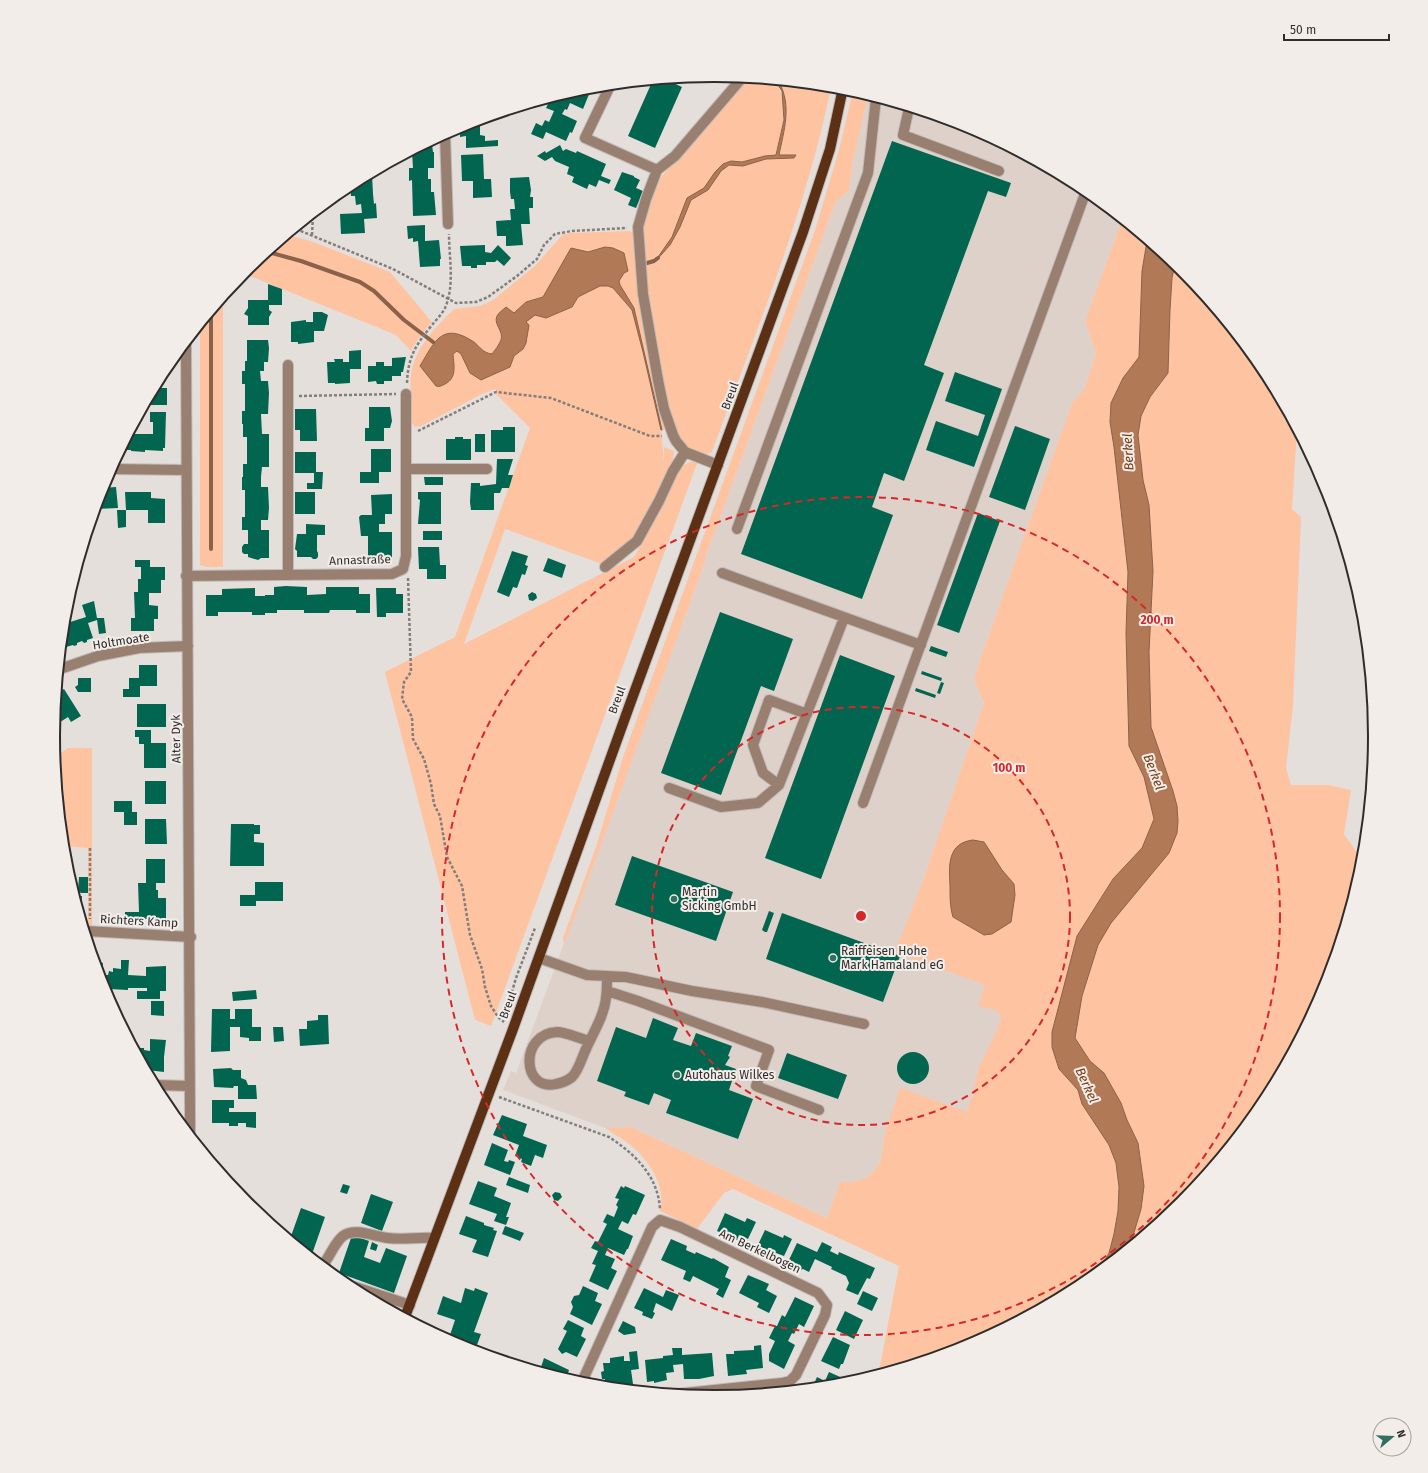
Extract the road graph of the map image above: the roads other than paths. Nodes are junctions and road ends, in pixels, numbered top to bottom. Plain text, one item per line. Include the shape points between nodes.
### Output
1 (738, 83) edge
2 (607, 92) edge
3 (842, 95) edge
4 (875, 103) edge
5 (908, 112) edge
6 (445, 141) edge
7 (657, 170) junction
8 (999, 171) dead end
9 (1084, 198) edge
10 (448, 224) road end
11 (186, 351) edge
12 (288, 365) dead end
13 (406, 394) road end
14 (685, 452) junction
15 (718, 465) junction
16 (117, 469) edge
17 (406, 469) junction
18 (487, 469) dead end
19 (186, 470) junction
20 (737, 529) dead end
21 (605, 567) dead end
22 (722, 573) dead end
23 (288, 575) junction
24 (186, 576) junction
25 (844, 618) junction
26 (188, 646) junction
27 (921, 646) junction
28 (64, 668) edge
29 (807, 714) junction
30 (780, 785) junction
31 (669, 788) dead end
32 (863, 803) dead end
33 (90, 931) edge
34 (191, 937) junction
35 (539, 958) junction
36 (607, 976) junction
37 (607, 991) junction
38 (864, 1024) dead end
39 (590, 1041) junction
40 (161, 1085) edge
41 (190, 1086) junction
42 (819, 1110) dead end
43 (190, 1128) edge
44 (434, 1238) junction
45 (326, 1262) edge
46 (369, 1292) edge
47 (410, 1305) junction
48 (407, 1313) edge
49 (584, 1377) edge
50 (715, 1390) edge

1 - 7 street via 675,156
2 - 7 street via 585,138
3 - 15 main road, Breul via 830,149 803,232
4 - 20 street via 868,173
5 - 8 street via 903,135
6 - 10 street
7 - 14 street via 638,227 642,294 664,409 673,435
9 - 27 street
11 - 19 street, Alter Dyk
12 - 23 street
13 - 17 street, Annastraße
14 - 15 street
14 - 21 street via 637,541
15 - 35 main road, Breul
16 - 19 street
17 - 18 street
17 - 23 street, Annastraße via 404,569 392,574
19 - 24 street, Alter Dyk
22 - 25 street
23 - 24 street, Annastraße
24 - 26 street, Alter Dyk
25 - 27 street
25 - 29 street
26 - 28 street, Holtmoate via 139,648 98,656
26 - 34 street, Alter Dyk
27 - 32 street
29 - 30 street
29 - 30 street via 769,700 753,745 763,773
30 - 31 street via 758,803 721,807
33 - 34 street, Richters Kamp
34 - 41 street, Alter Dyk
35 - 36 street via 588,975
35 - 44 main road, Breul
36 - 37 street
36 - 38 street via 626,977 762,1002
37 - 39 street via 600,1020
37 - 42 street via 769,1050 756,1086
39 - 39 street via 574,1076 565,1082 552,1085 540,1082 532,1074 528,1063 537,1040 558,1032
40 - 41 street
41 - 43 street, Alter Dyk
44 - 45 street via 389,1238 360,1233 347,1234 338,1242
44 - 47 main road, Breul
46 - 47 street
47 - 48 main road, Breul
49 - 50 street, Am Berkelbogen via 652,1227 660,1220 818,1292 827,1305 819,1328 796,1375 790,1381

